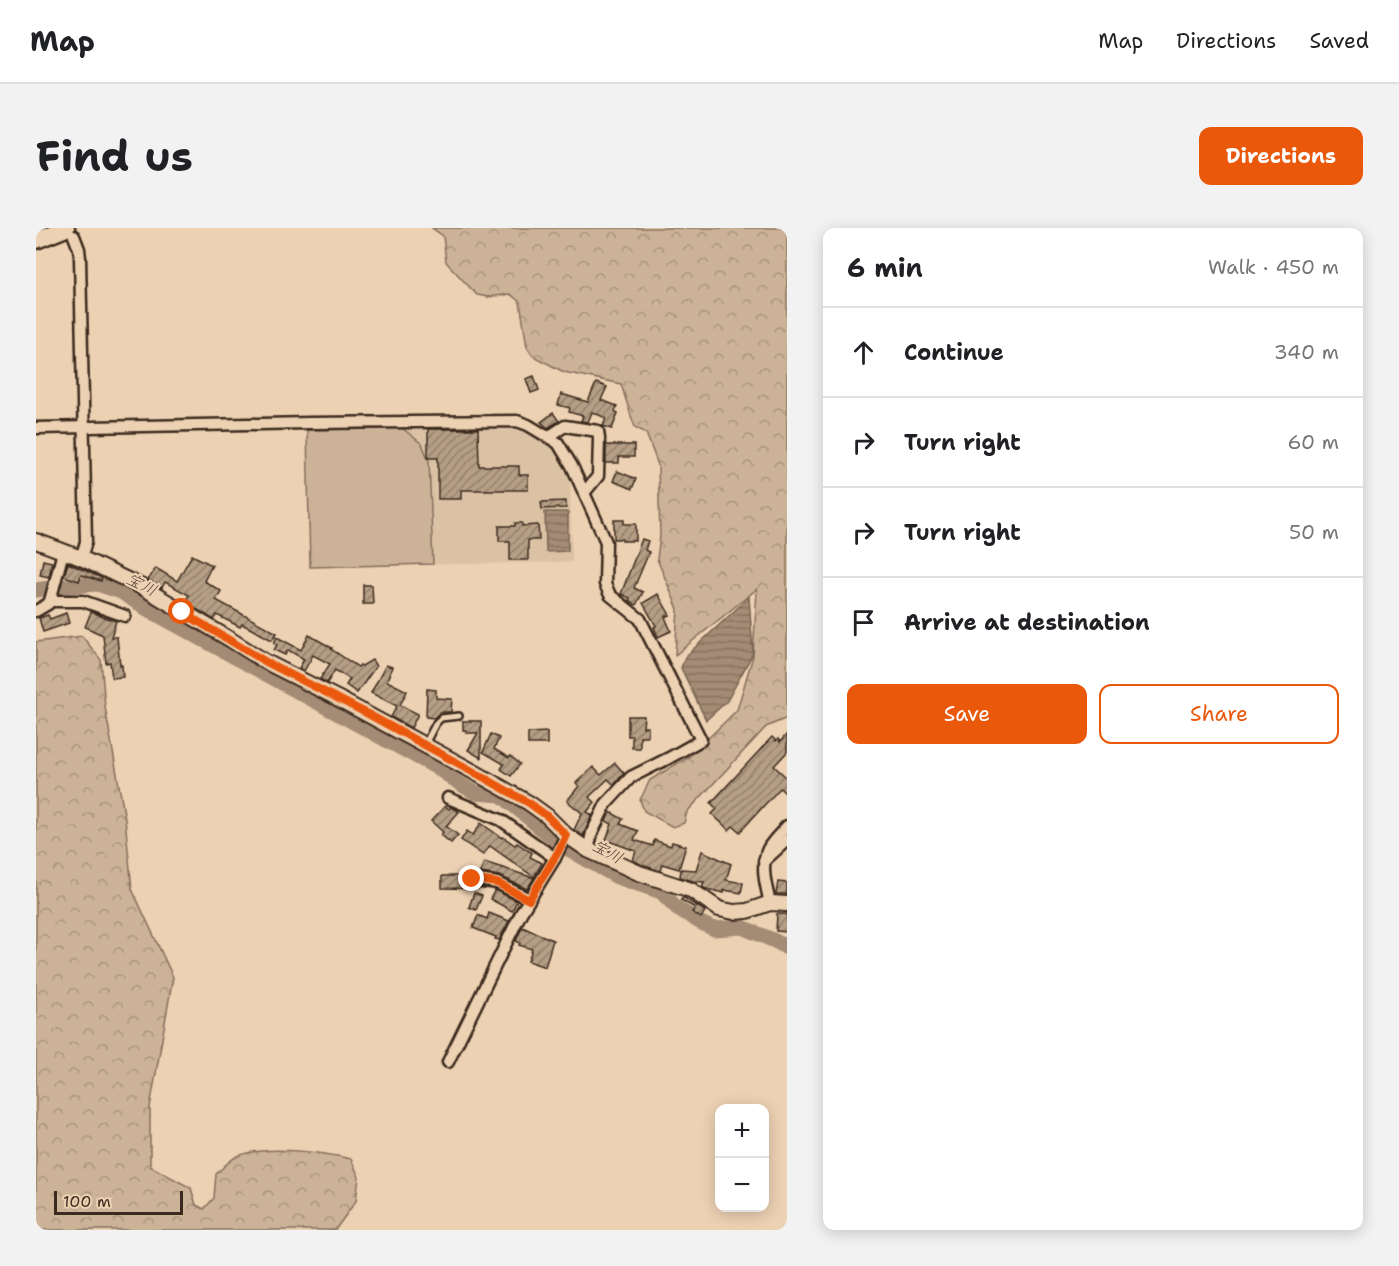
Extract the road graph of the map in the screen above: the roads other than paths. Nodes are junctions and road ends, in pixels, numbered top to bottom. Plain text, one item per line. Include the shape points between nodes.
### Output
1 (70, 232) edge
2 (36, 240) edge
3 (83, 427) junction
4 (36, 428) edge
5 (549, 437) junction
6 (584, 493) junction
7 (36, 541) edge
8 (63, 552) junction
9 (81, 558) junction
10 (50, 599) junction
11 (36, 611) edge
12 (125, 616) dead end
13 (459, 716) dead end
14 (425, 745) junction
15 (448, 798) dead end
16 (787, 826) edge
17 (565, 838) junction
18 (787, 840) edge
19 (588, 850) junction
20 (557, 855) junction
21 (764, 861) junction
22 (472, 879) dead end
23 (529, 900) junction
24 (770, 903) junction
25 (787, 904) edge
26 (448, 1062) dead end

1 - 2 main road
1 - 3 street via 80,249
3 - 4 street
3 - 5 street via 518,421
3 - 9 street via 86,542
5 - 6 street via 558,443 573,466
5 - 6 street via 565,426 598,431 598,476
6 - 19 street via 606,542 607,590 640,619 701,740 631,777 606,804
7 - 8 street
8 - 9 street
8 - 10 street
9 - 14 street via 142,587 266,662
10 - 11 street
10 - 12 street via 83,601
13 - 14 lane via 441,718
14 - 17 street via 529,803 547,816
15 - 20 street via 501,820
16 - 21 street via 769,847
17 - 19 street
17 - 20 street
18 - 21 street
19 - 24 street via 691,890 719,909 734,912
20 - 23 street
21 - 24 street
22 - 23 street via 497,883
23 - 26 street
24 - 25 street

